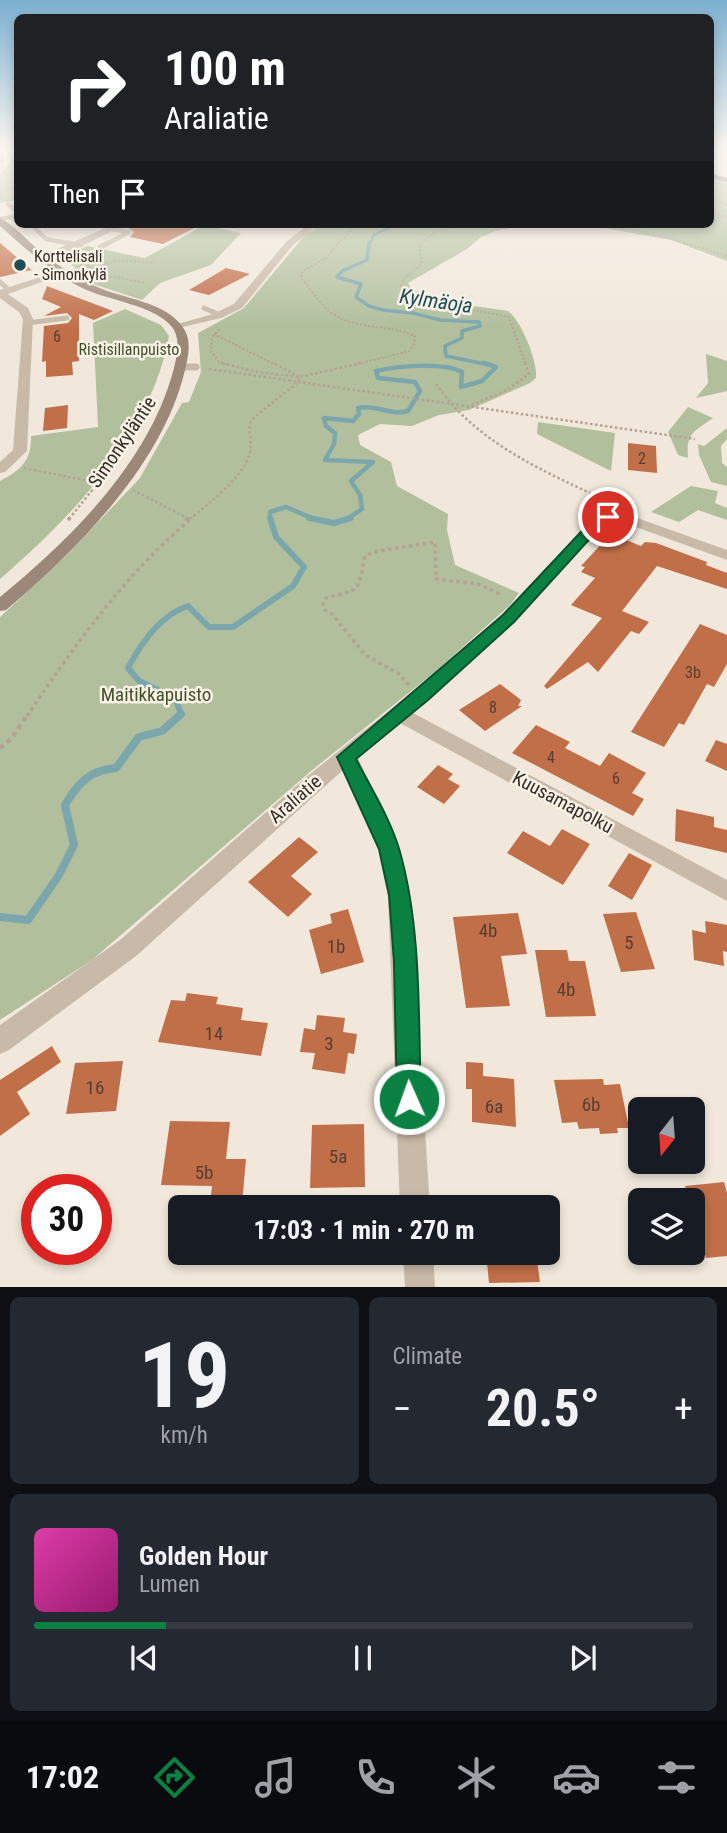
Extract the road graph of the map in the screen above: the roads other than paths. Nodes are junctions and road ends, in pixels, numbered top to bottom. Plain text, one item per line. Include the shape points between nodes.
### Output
1 (0, 221) edge
2 (35, 228) edge
3 (310, 228) edge
4 (112, 229) joint
5 (80, 245) junction
6 (100, 247) dead end
7 (43, 257) junction
8 (62, 274) junction
9 (0, 282) edge
10 (5, 292) edge
11 (204, 308) dead end
12 (67, 318) dead end
13 (223, 320) junction
14 (27, 323) junction
15 (178, 327) junction
16 (4, 466) edge
17 (727, 555) edge
18 (0, 606) edge
19 (399, 714) junction
20 (346, 757) junction
21 (727, 891) edge
22 (0, 1041) edge
23 (414, 1195) edge
24 (419, 1265) edge
25 (420, 1287) edge

1 - 7 main road
2 - 5 lane via 46,239
3 - 13 street via 289,244
4 - 5 street
4 - 6 lane via 130,232
5 - 7 street
7 - 8 main road
8 - 10 street
8 - 15 main road via 85,288 165,316
9 - 10 lane
10 - 14 street via 22,305
11 - 13 lane
12 - 14 lane
13 - 15 street
14 - 16 street via 20,451
15 - 18 main road, Simonkyläntie via 189,367 118,488 72,540
17 - 19 street, Araliatie via 611,511 508,618
19 - 20 street, Araliatie
19 - 21 street, Kuusamapolku
20 - 22 street, Araliatie via 128,947
20 - 23 street via 389,849 399,895
24 - 25 street

